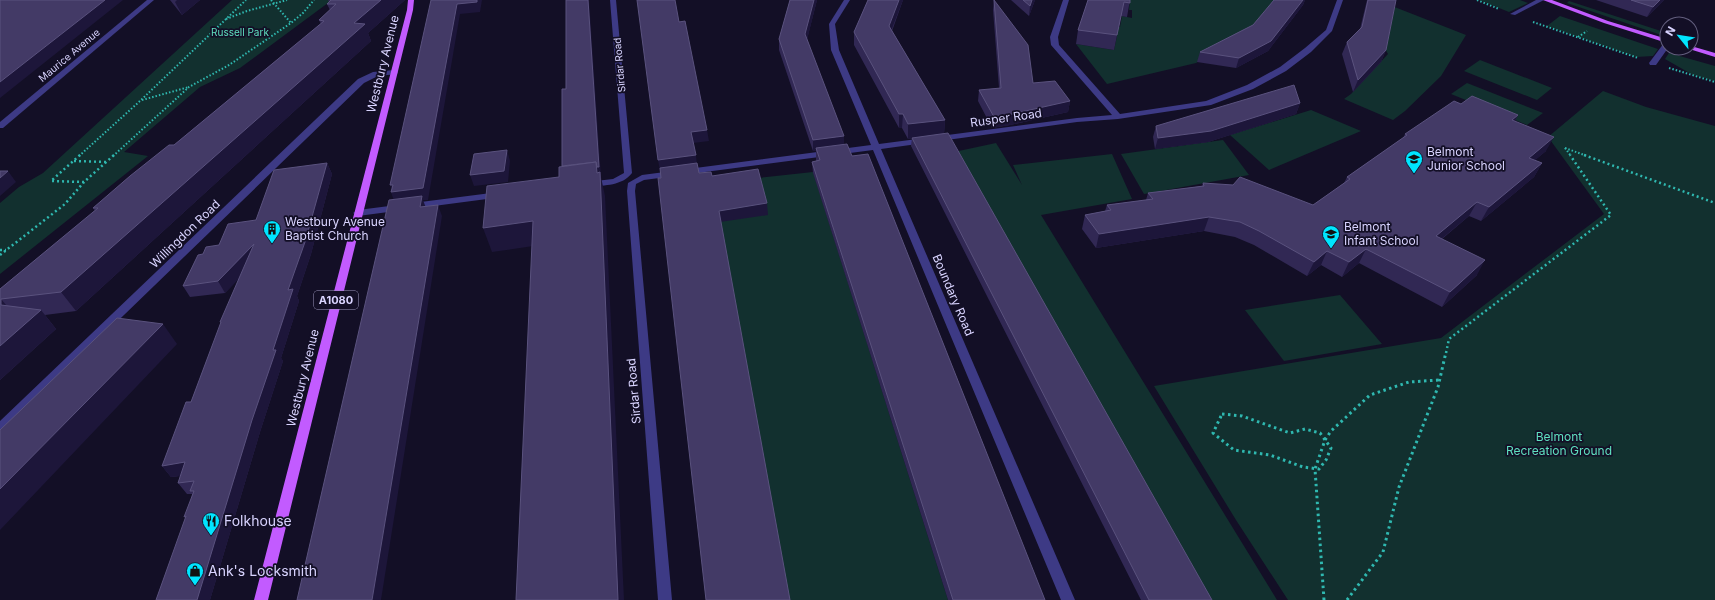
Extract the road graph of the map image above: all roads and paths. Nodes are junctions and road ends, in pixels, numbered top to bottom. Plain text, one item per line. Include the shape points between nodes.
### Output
1 (151, 0) edge
2 (246, 0) edge
3 (271, 0) edge
4 (287, 0) edge
5 (314, 0) edge
6 (411, 0) edge
7 (613, 0) edge
8 (847, 0) edge
9 (1066, 0) edge
10 (1340, 0) edge
11 (1477, 0) edge
12 (1541, 0) edge
13 (1546, 0) edge
14 (274, 4) junction
15 (1513, 14) junction
16 (224, 20) junction
17 (291, 23) junction
18 (1659, 39) edge
19 (1699, 51) edge
20 (1659, 55) edge
21 (1715, 55) edge
22 (1653, 63) junction
23 (394, 72) junction
24 (1715, 82) edge
25 (189, 87) junction
26 (140, 101) junction
27 (1118, 116) junction
28 (0, 126) edge
29 (876, 147) junction
30 (73, 161) junction
31 (106, 162) junction
32 (635, 181) joint
33 (84, 182) junction
34 (581, 185) edge
35 (505, 194) edge
36 (1715, 203) edge
37 (358, 213) junction
38 (0, 250) edge
39 (7, 250) junction
40 (0, 255) edge
41 (1439, 380) junction
42 (0, 428) edge
43 (1325, 440) junction
44 (1315, 469) junction
45 (261, 600) edge
46 (665, 600) edge
47 (1068, 600) edge
48 (1324, 600) edge
49 (1348, 600) edge

1 - 28 street, Maurice Avenue
2 - 16 path
3 - 14 path
4 - 14 path
5 - 17 path
6 - 23 main road, Westbury Avenue / A1080
7 - 34 street, Sirdar Road via 628,171 618,180
8 - 29 street, Boundary Road via 832,24 835,50
9 - 27 street via 1054,37 1055,45
10 - 27 street, Rusper Road via 1329,31 1283,69 1250,87 1208,103
11 - 15 path
12 - 15 street
13 - 18 main road
14 - 16 path
14 - 17 path
15 - 22 path
16 - 26 path
17 - 25 path via 229,66
19 - 21 main road
20 - 22 street
22 - 24 path
23 - 37 main road, Westbury Avenue / A1080
23 - 42 street, Willingdon Road via 376,74 361,82
25 - 26 path
25 - 31 path
26 - 30 path
27 - 29 street, Rusper Road
29 - 32 street, Rusper Road
29 - 47 street, Boundary Road
30 - 31 path
30 - 33 path via 51,181
31 - 33 path
32 - 46 street, Sirdar Road via 630,186
33 - 39 path via 65,204
35 - 37 street
36 - 41 path via 1565,148 1611,215 1449,339
37 - 45 main road, Westbury Avenue / A1080
38 - 39 path
39 - 40 path
41 - 43 path via 1409,382 1370,395 1330,431
41 - 49 path via 1399,487 1383,552
43 - 44 path
43 - 44 path via 1331,448 1320,469
43 - 44 path via 1320,433 1305,429 1290,433 1242,416 1222,414 1213,434 1234,450 1270,455
44 - 48 path

